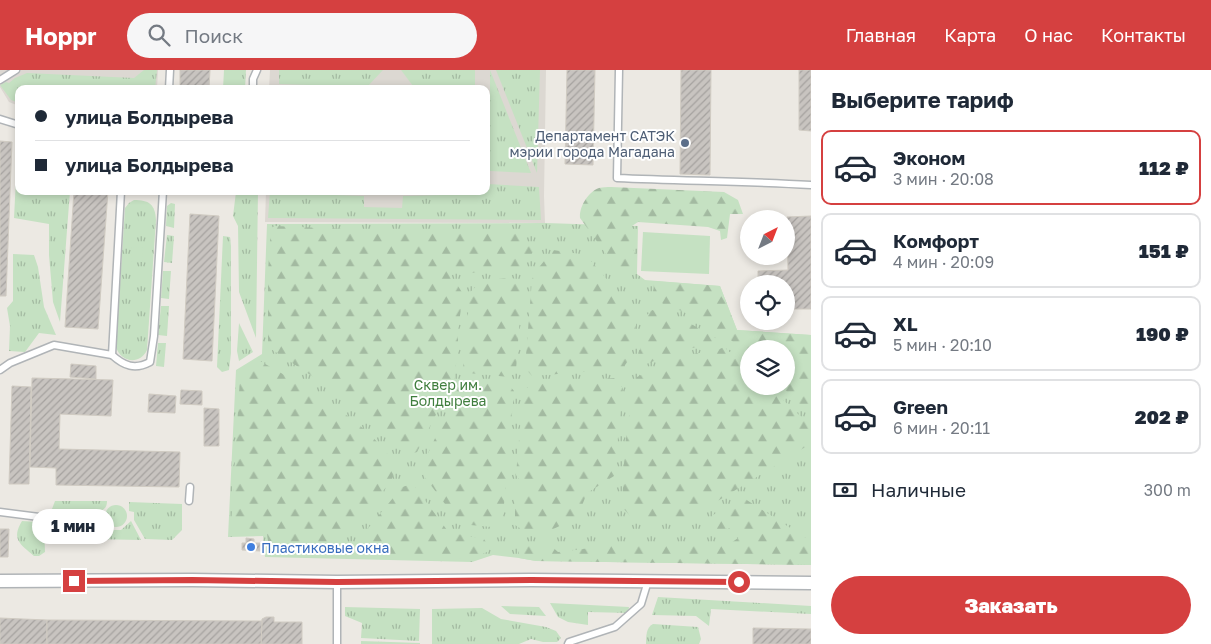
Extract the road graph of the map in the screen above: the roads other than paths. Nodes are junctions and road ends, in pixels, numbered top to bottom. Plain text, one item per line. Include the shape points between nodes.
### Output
1 (16, 70) edge
2 (170, 70) edge
3 (257, 70) edge
4 (619, 70) edge
5 (0, 80) edge
6 (170, 85) edge
7 (253, 85) edge
8 (0, 119) edge
9 (15, 124) edge
10 (811, 185) edge
11 (121, 195) edge
12 (162, 195) edge
13 (112, 355) junction
14 (0, 370) edge
15 (190, 487) dead end
16 (189, 501) dead end
17 (0, 512) edge
18 (47, 518) dead end
19 (0, 581) edge
20 (648, 581) junction
21 (337, 582) junction
22 (811, 584) edge
23 (337, 644) edge
24 (568, 644) edge

1 - 5 lane
2 - 6 lane
3 - 7 lane
4 - 10 lane via 617,178
8 - 9 lane
11 - 13 lane
12 - 13 lane via 150,362 132,366
13 - 14 lane via 54,345
15 - 16 lane
17 - 18 lane
19 - 21 street
20 - 21 street
20 - 22 street
20 - 24 lane via 641,604 615,627
21 - 23 lane

